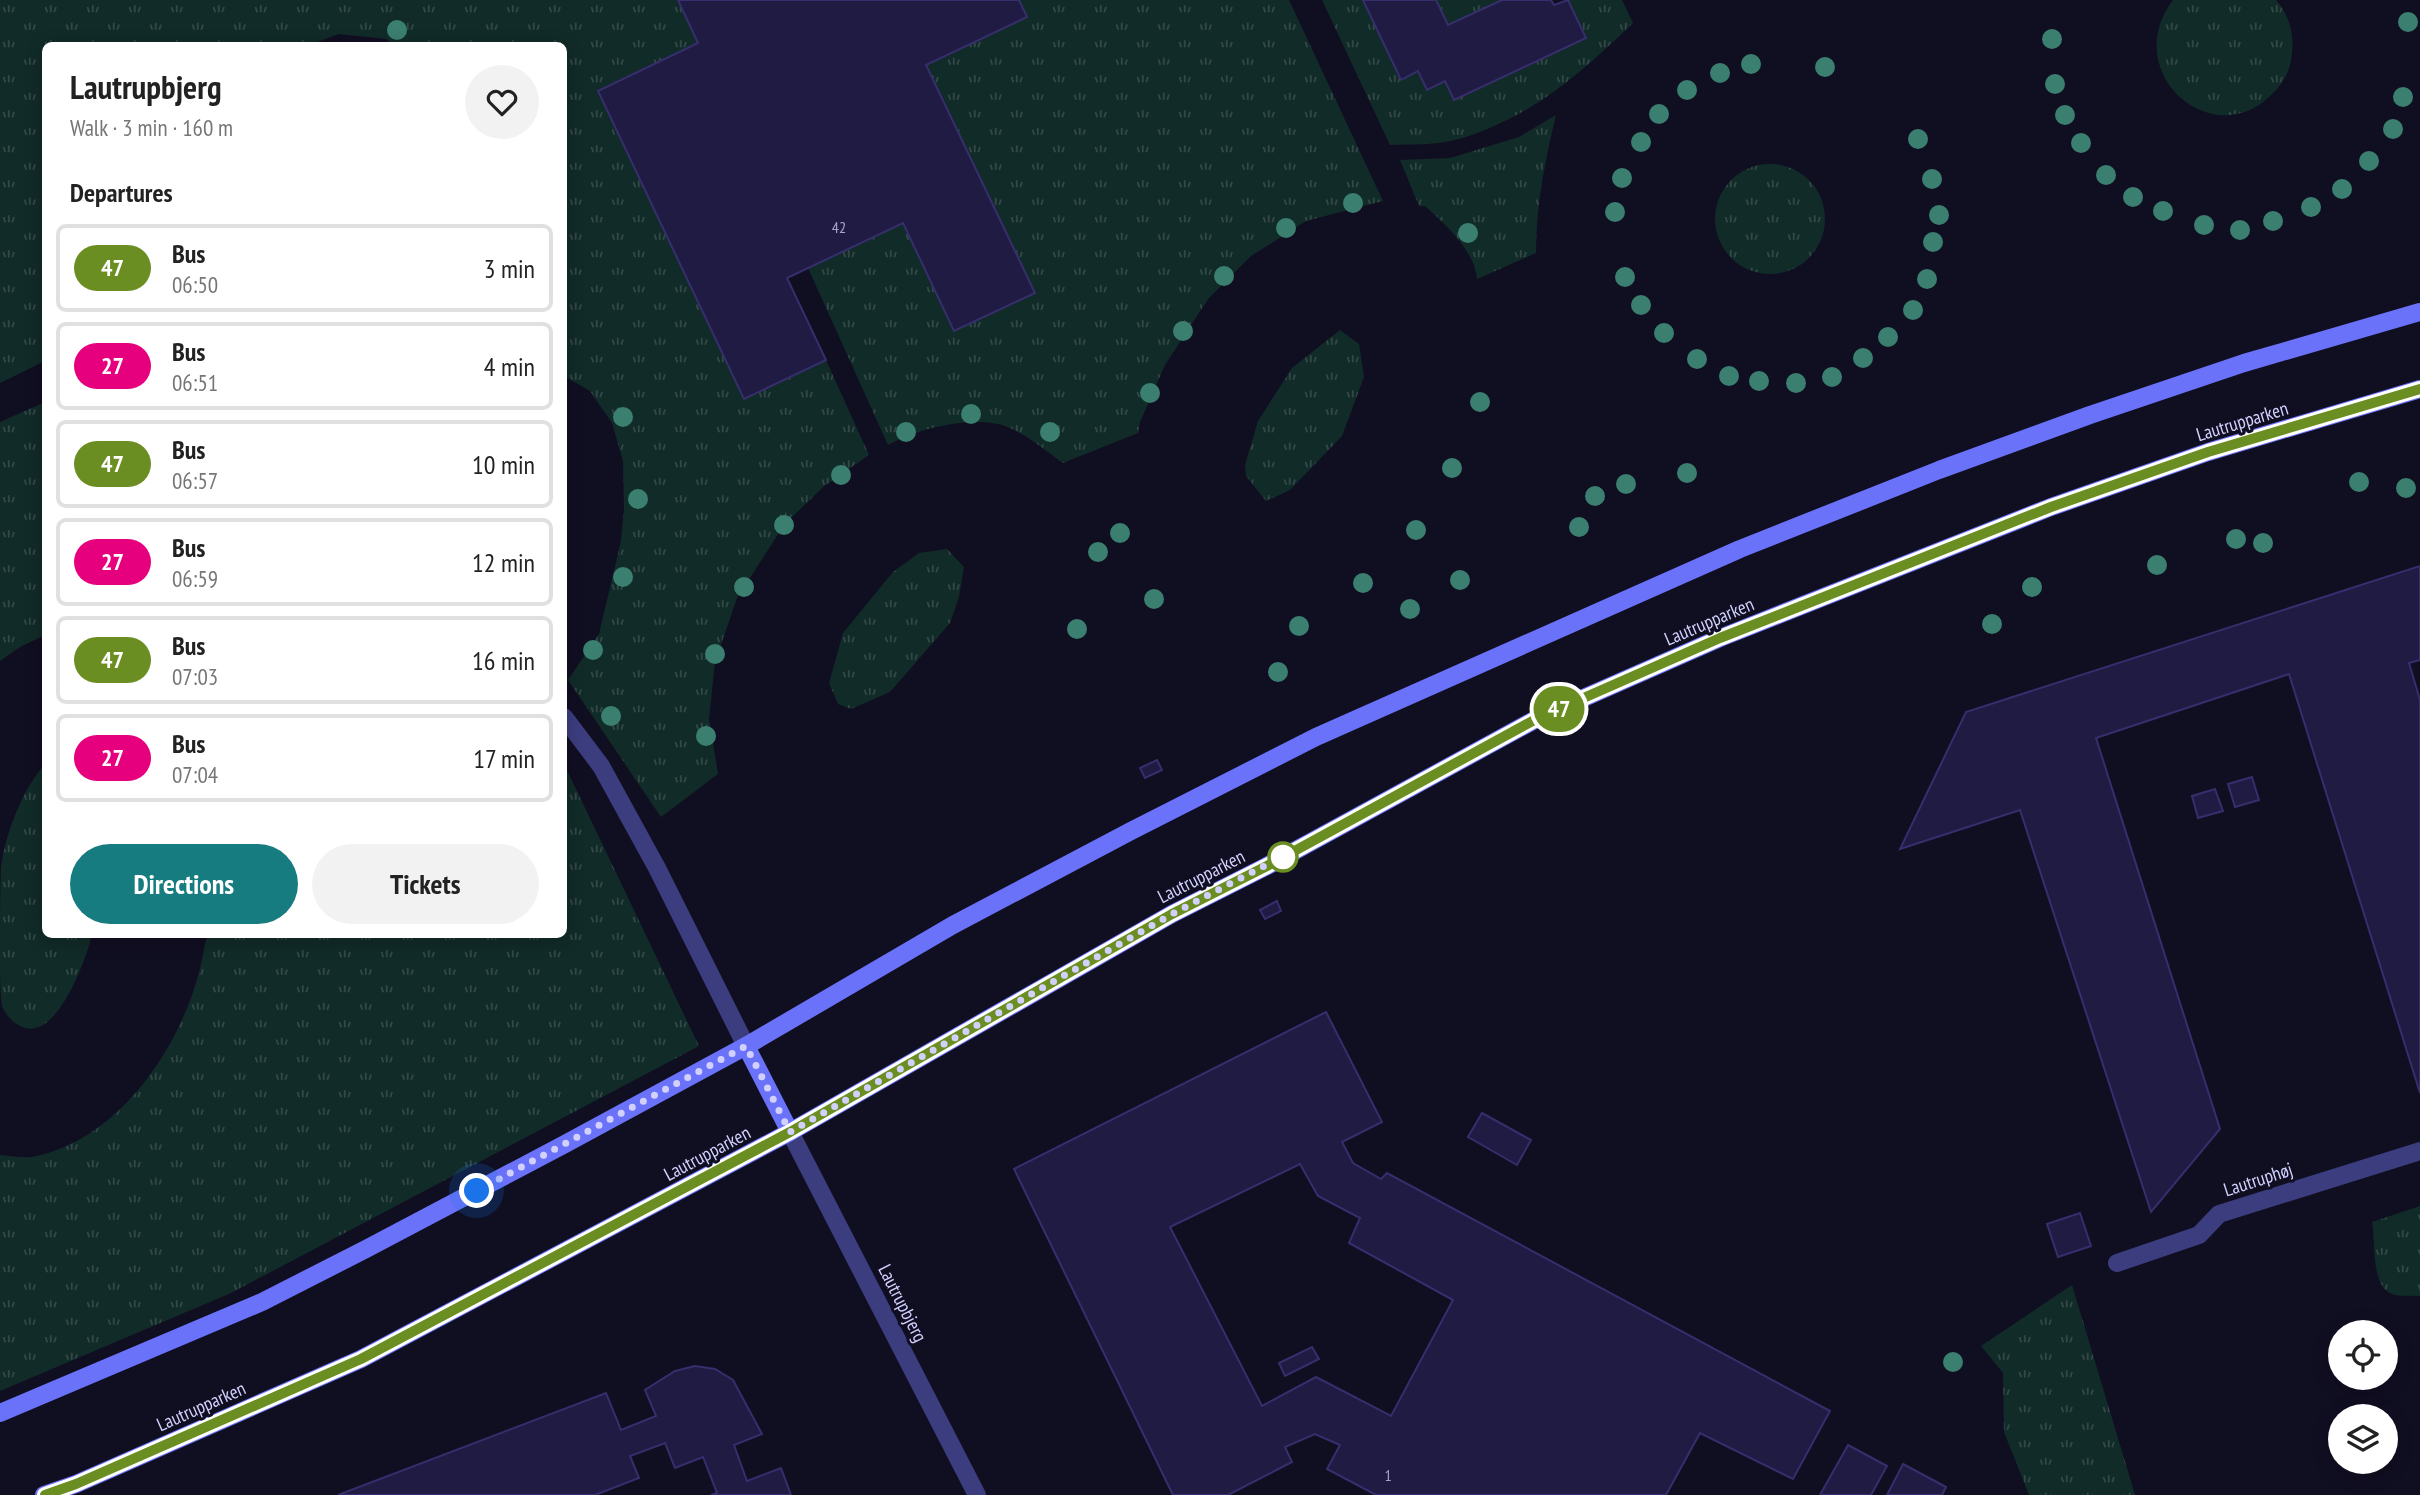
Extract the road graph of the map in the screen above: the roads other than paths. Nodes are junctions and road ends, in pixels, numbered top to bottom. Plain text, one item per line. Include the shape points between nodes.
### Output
1 (2420, 312) edge
2 (2420, 389) edge
3 (567, 721) edge
4 (746, 1046) junction
5 (790, 1132) junction
6 (2420, 1151) edge
7 (2117, 1263) dead end
8 (0, 1413) edge
9 (44, 1495) edge
10 (977, 1495) edge

1 - 4 street via 2244,363 2090,415 1727,555 1316,737 953,925
2 - 5 street, Lautrupparken via 2208,452 2051,507 1720,638 1538,718 1172,914
3 - 4 street via 601,766
4 - 5 street
4 - 8 street via 262,1301
5 - 9 street, Lautrupparken via 361,1359
5 - 10 street, Lautrupbjerg
6 - 7 street, Lautruphøj via 2218,1214 2199,1235

